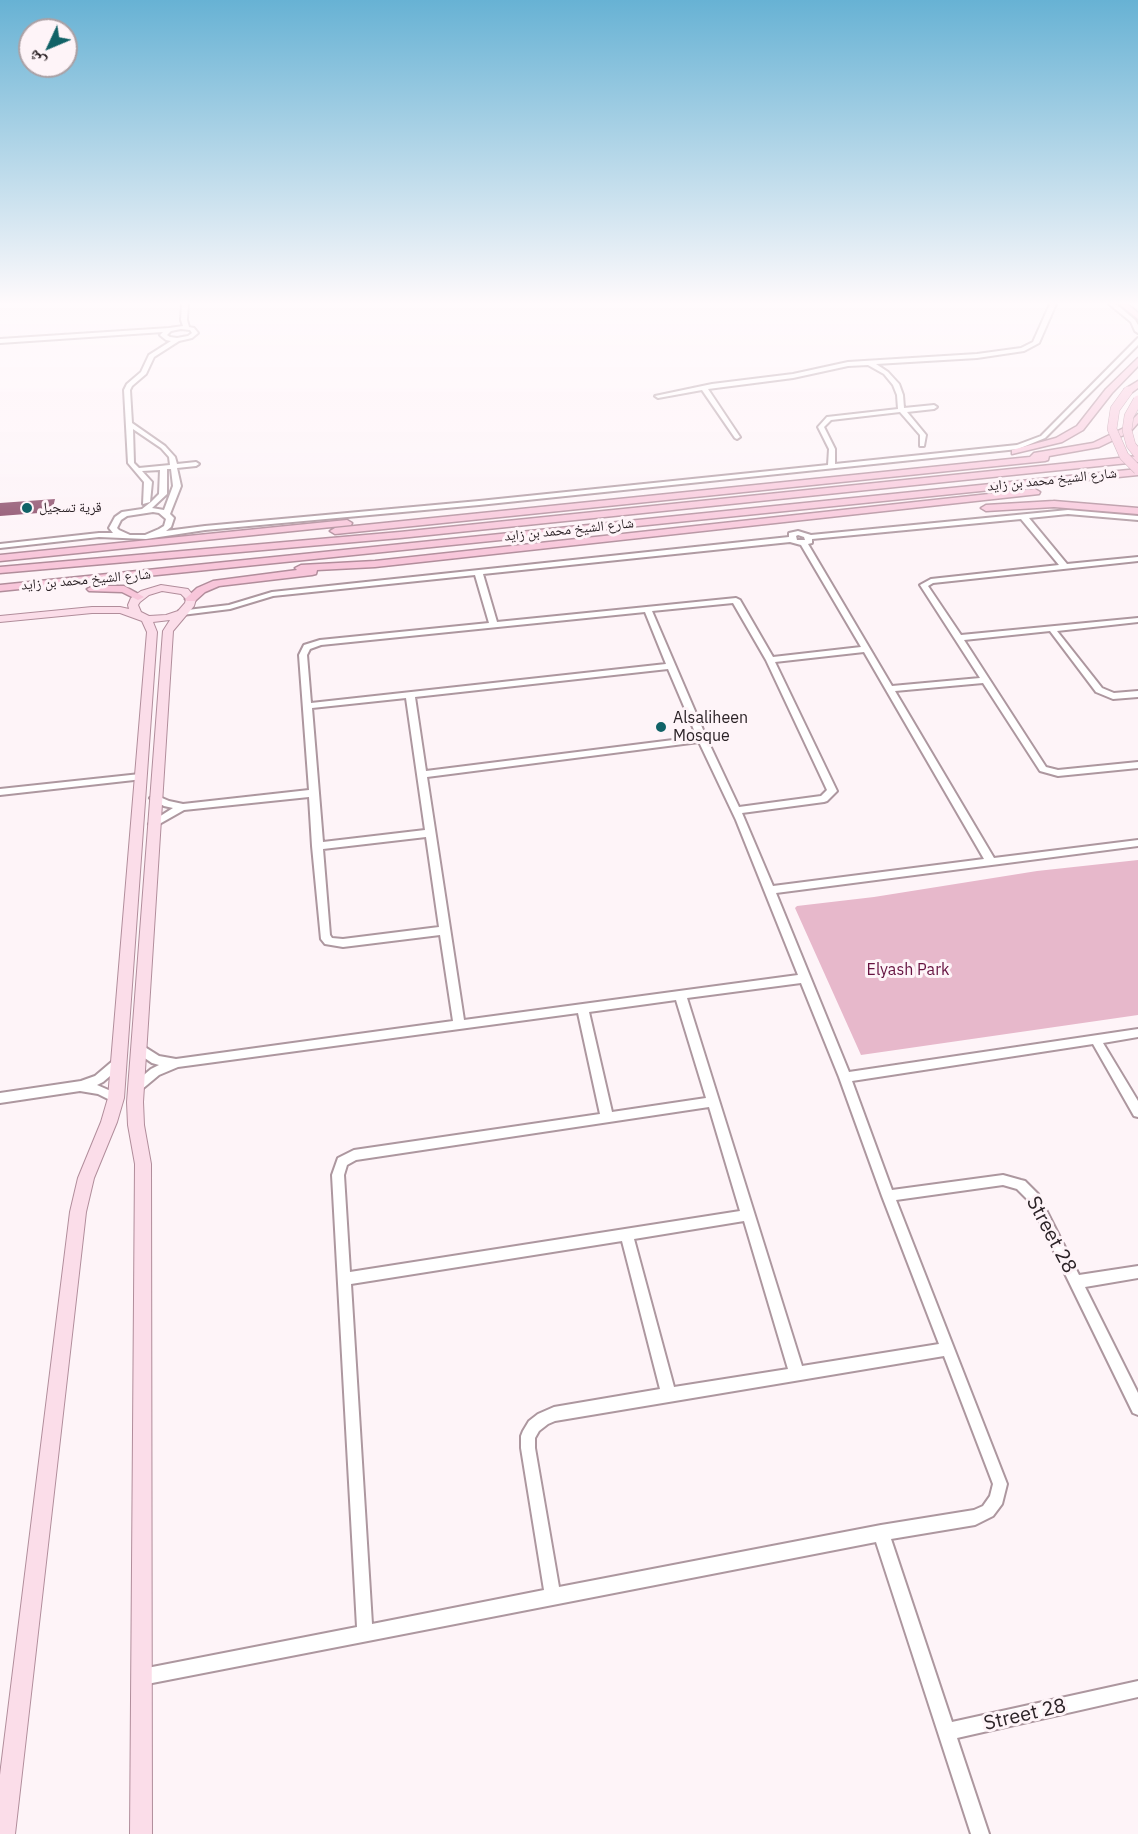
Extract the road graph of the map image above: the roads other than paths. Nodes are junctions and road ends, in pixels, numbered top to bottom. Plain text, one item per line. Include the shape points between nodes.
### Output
1 (128, 390) edge
2 (695, 390) edge
3 (705, 390) edge
4 (898, 390) edge
5 (1090, 390) edge
6 (1110, 390) edge
7 (1130, 390) edge
8 (658, 396) dead end
9 (1138, 400) edge
10 (934, 407) dead end
11 (902, 411) junction
12 (1138, 417) edge
13 (129, 424) junction
14 (736, 437) dead end
15 (922, 445) dead end
16 (1138, 449) edge
17 (1138, 457) edge
18 (196, 464) dead end
19 (982, 464) junction
20 (174, 466) junction
21 (831, 467) junction
22 (164, 468) junction
23 (136, 470) junction
24 (1138, 471) edge
25 (1138, 482) edge
26 (699, 492) junction
27 (961, 501) junction
28 (1138, 503) edge
29 (145, 506) junction
30 (1138, 511) edge
31 (168, 516) junction
32 (1023, 516) junction
33 (1138, 518) edge
34 (440, 520) junction
35 (114, 524) junction
36 (205, 528) junction
37 (652, 534) junction
38 (154, 535) junction
39 (87, 536) junction
40 (121, 536) junction
41 (807, 540) junction
42 (0, 546) edge
43 (159, 555) junction
44 (0, 558) edge
45 (1138, 559) edge
46 (375, 564) junction
47 (1064, 566) junction
48 (0, 570) edge
49 (158, 573) junction
50 (479, 574) junction
51 (0, 588) edge
52 (0, 593) edge
53 (137, 598) junction
54 (186, 607) junction
55 (648, 608) junction
56 (212, 609) junction
57 (92, 610) junction
58 (141, 616) junction
59 (0, 619) edge
60 (1138, 620) edge
61 (492, 624) junction
62 (1052, 629) junction
63 (959, 638) junction
64 (866, 649) junction
65 (770, 660) junction
66 (672, 666) junction
67 (985, 680) junction
68 (891, 689) junction
69 (146, 693) junction
70 (1138, 694) edge
71 (410, 695) junction
72 (308, 706) junction
73 (161, 710) junction
74 (702, 739) junction
75 (1138, 765) edge
76 (422, 775) junction
77 (140, 777) junction
78 (0, 792) edge
79 (313, 793) junction
80 (155, 798) junction
81 (183, 807) junction
82 (737, 810) junction
83 (154, 824) junction
84 (431, 833) junction
85 (1138, 843) edge
86 (317, 846) junction
87 (991, 862) junction
88 (770, 890) junction
89 (446, 930) junction
90 (804, 978) junction
91 (680, 994) junction
92 (582, 1008) junction
93 (459, 1024) junction
94 (1138, 1034) edge
95 (1096, 1040) junction
96 (140, 1049) junction
97 (119, 1062) junction
98 (177, 1063) junction
99 (845, 1077) junction
100 (82, 1086) junction
101 (137, 1087) junction
102 (0, 1098) edge
103 (116, 1098) junction
104 (713, 1102) junction
105 (1138, 1112) edge
106 (607, 1118) junction
107 (888, 1196) junction
108 (748, 1215) junction
109 (627, 1236) junction
110 (1138, 1272) edge
111 (345, 1279) junction
112 (1076, 1282) junction
113 (948, 1349) junction
114 (797, 1374) junction
115 (669, 1395) junction
116 (1138, 1408) edge
117 (881, 1533) junction
118 (553, 1596) junction
119 (365, 1634) junction
120 (142, 1677) junction
121 (1138, 1689) edge
122 (946, 1732) junction
123 (7, 1750) edge
124 (4, 1834) edge
125 (141, 1834) edge
126 (980, 1834) edge

1 - 13 street
2 - 8 street
3 - 14 street
4 - 11 street
5 - 21 street via 1036,441 1007,449
6 - 26 highway via 1080,428 1045,445
7 - 24 highway, bridge via 1115,409 1112,429 1124,456
9 - 17 highway, bridge via 1132,407 1127,430
10 - 11 street
11 - 15 street via 923,435
11 - 21 street via 842,415 825,421 821,427 832,449
12 - 19 highway via 1127,430 1096,445
13 - 20 street via 167,450
13 - 23 street via 131,463
16 - 19 highway
17 - 43 highway, شارع الشيخ محمد بن زايد via 389,536
18 - 20 street
19 - 26 highway
20 - 22 street
20 - 31 street via 176,492
21 - 36 street
22 - 23 street
22 - 29 street via 160,498
23 - 29 street via 148,482
24 - 49 highway, شارع الشيخ محمد بن زايد
25 - 27 highway
26 - 34 highway
27 - 28 highway via 1060,497
27 - 37 highway
29 - 31 street
29 - 35 street via 125,514
30 - 37 highway via 1081,504 1037,504 787,528
31 - 36 street via 184,525
31 - 38 street via 167,527
32 - 33 street via 1068,512
32 - 41 street
32 - 47 street
34 - 43 highway via 199,546
34 - 44 highway via 328,525
35 - 39 street
35 - 40 street
36 - 38 street
37 - 46 highway
38 - 40 street
39 - 40 street
39 - 42 street
41 - 50 street
41 - 64 street
43 - 48 highway, شارع الشيخ محمد بن زايد
45 - 47 street
46 - 49 highway
46 - 54 highway via 227,581 209,586
47 - 63 street via 925,583 924,588
49 - 51 highway, شارع الشيخ محمد بن زايد
50 - 56 street via 272,594
50 - 61 street
52 - 53 highway via 112,588 129,590
53 - 54 main road via 153,590 170,588 184,591
53 - 57 main road via 118,607
53 - 58 main road via 132,605
54 - 56 street
54 - 56 street
54 - 58 main road via 167,618
54 - 73 main road via 168,631
55 - 61 street
55 - 65 street via 736,600
55 - 66 street
57 - 58 main road via 120,610
57 - 59 main road
58 - 69 main road via 152,632
60 - 62 street
61 - 72 street via 313,644 303,651
62 - 63 street
62 - 70 street via 1099,690 1113,696
63 - 67 street
64 - 65 street
64 - 68 street
65 - 82 street via 832,791 824,799
66 - 71 street
66 - 74 street
67 - 68 street
67 - 75 street via 1047,771
68 - 87 street
69 - 73 main road via 155,693
69 - 77 main road
71 - 72 street
71 - 76 street
72 - 79 street
73 - 80 main road
74 - 76 street
74 - 82 street
76 - 84 street
77 - 78 street
77 - 97 main road
79 - 81 street
79 - 86 street
80 - 81 street
80 - 83 main road
81 - 83 street
82 - 88 street
83 - 96 main road
84 - 86 street
84 - 89 street
85 - 87 street
86 - 89 street via 323,931 329,941 343,943
87 - 88 street
88 - 90 street
89 - 93 street
90 - 91 street
90 - 99 street
91 - 92 street
91 - 104 street
92 - 93 street
92 - 106 street
93 - 98 street
94 - 95 street
95 - 99 street
95 - 105 street
96 - 98 street via 156,1060
96 - 101 main road
97 - 100 street via 99,1079
97 - 103 main road
98 - 101 street via 155,1072
99 - 107 street
100 - 102 street
100 - 103 street
101 - 120 main road via 135,1117 143,1164
103 - 123 main road via 86,1178 78,1212
104 - 106 street
104 - 108 street
106 - 111 street via 347,1158 338,1175
107 - 112 street, Street 28 via 1003,1180 1021,1185 1034,1198
107 - 113 street
108 - 109 street
108 - 114 street
109 - 111 street
109 - 115 street
110 - 112 street
111 - 119 street
112 - 116 street, Street 28
113 - 114 street
113 - 117 street via 995,1468 1000,1484 997,1499 988,1511 975,1517
114 - 115 street
115 - 118 street via 554,1414 534,1426 528,1436
117 - 118 street
117 - 122 street
118 - 119 street
119 - 120 street
120 - 125 main road
121 - 122 street, Street 28
122 - 126 street
123 - 124 main road

